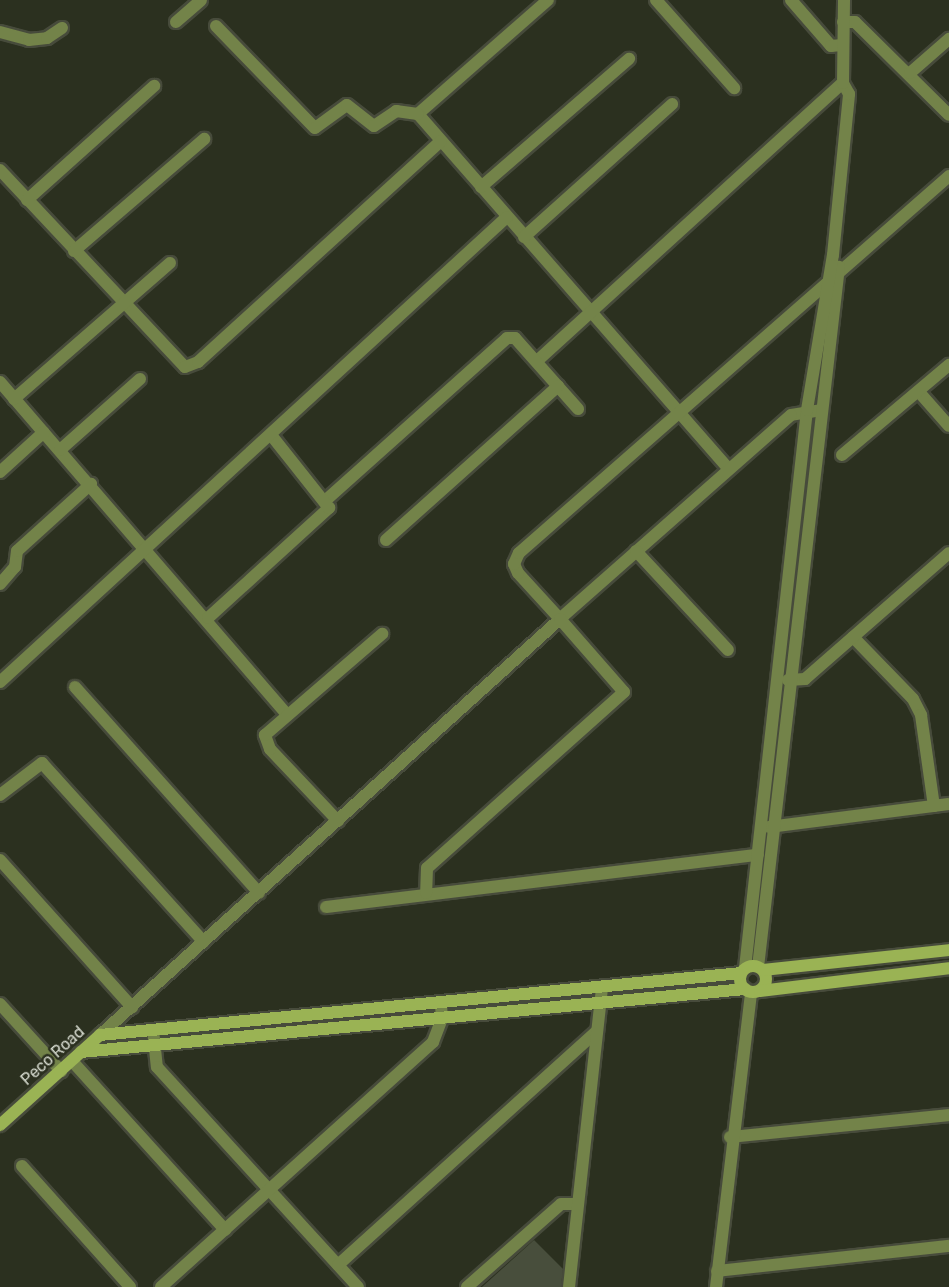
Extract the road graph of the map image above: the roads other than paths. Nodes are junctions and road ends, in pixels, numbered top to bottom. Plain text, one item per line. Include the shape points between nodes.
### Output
1 (201, 0) edge
2 (548, 0) edge
3 (656, 0) edge
4 (791, 0) edge
5 (844, 0) edge
6 (176, 22) dead end
7 (843, 22) junction
8 (216, 26) dead end
9 (62, 28) dead end
10 (0, 32) edge
11 (949, 39) edge
12 (842, 45) junction
13 (629, 59) dead end
14 (910, 72) junction
15 (843, 83) junction
16 (154, 86) dead end
17 (734, 88) dead end
18 (672, 104) dead end
19 (418, 114) junction
20 (949, 115) edge
21 (204, 139) dead end
22 (441, 141) junction
23 (0, 171) edge
24 (949, 176) edge
25 (481, 188) junction
26 (27, 200) junction
27 (507, 217) junction
28 (524, 237) junction
29 (74, 251) junction
30 (833, 255) junction
31 (170, 263) dead end
32 (840, 269) junction
33 (826, 281) junction
34 (122, 303) junction
35 (591, 314) junction
36 (537, 361) junction
37 (949, 365) edge
38 (140, 379) dead end
39 (0, 382) edge
40 (558, 386) junction
41 (919, 392) junction
42 (14, 399) junction
43 (578, 408) dead end
44 (807, 410) junction
45 (822, 410) junction
46 (681, 411) junction
47 (949, 426) edge
48 (44, 432) junction
49 (272, 436) dead end
50 (60, 450) junction
51 (842, 455) dead end
52 (728, 468) junction
53 (0, 472) edge
54 (91, 484) junction
55 (326, 500) junction
56 (386, 540) dead end
57 (146, 545) junction
58 (636, 551) junction
59 (949, 553) edge
60 (0, 584) edge
61 (208, 618) junction
62 (561, 619) junction
63 (382, 634) dead end
64 (853, 637) junction
65 (728, 650) dead end
66 (777, 679) junction
67 (794, 680) junction
68 (0, 682) edge
69 (75, 687) dead end
70 (287, 714) junction
71 (0, 795) edge
72 (949, 804) edge
73 (934, 806) junction
74 (338, 821) junction
75 (768, 827) junction
76 (758, 855) junction
77 (0, 860) edge
78 (259, 893) junction
79 (426, 893) junction
80 (326, 908) dead end
81 (204, 942) junction
82 (949, 950) edge
83 (949, 968) edge
84 (752, 970) junction
85 (602, 987) junction
86 (752, 991) junction
87 (441, 1003) junction
88 (0, 1004) edge
89 (600, 1004) junction
90 (132, 1007) junction
91 (442, 1019) junction
92 (153, 1030) junction
93 (596, 1032) junction
94 (100, 1035) junction
95 (155, 1047) junction
96 (77, 1057) junction
97 (61, 1071) junction
98 (949, 1115) edge
99 (0, 1125) edge
100 (730, 1137) junction
101 (22, 1166) dead end
102 (270, 1190) junction
103 (576, 1204) junction
104 (225, 1230) junction
105 (949, 1246) edge
106 (338, 1265) junction
107 (717, 1271) junction
108 (130, 1287) edge
109 (161, 1287) edge
110 (358, 1287) edge
111 (467, 1287) edge
112 (569, 1287) edge
113 (716, 1287) edge

1 - 6 street
2 - 19 street
3 - 17 street
4 - 12 street via 831,46
5 - 7 street
7 - 12 street
7 - 14 street via 855,22
8 - 19 street via 315,128 347,105 374,126 396,111
9 - 10 street via 47,38 29,40
11 - 14 street
12 - 15 street
13 - 25 street
14 - 20 street
15 - 30 street via 849,94
15 - 35 street
16 - 26 street
18 - 28 street
19 - 22 street
21 - 29 street
22 - 25 street
22 - 34 street via 198,362 185,367 173,358
23 - 26 street
24 - 32 street
25 - 27 street
26 - 29 street
27 - 28 street
27 - 57 street
28 - 35 street
29 - 34 street
30 - 32 street
30 - 33 street
31 - 34 street
32 - 33 street
32 - 45 street
33 - 44 street
33 - 46 street
34 - 42 street
35 - 36 street
35 - 46 street
36 - 40 street
36 - 55 street via 515,338 507,338
37 - 41 street
38 - 50 street
39 - 42 street
40 - 43 street
40 - 56 street
41 - 47 street
41 - 51 street
42 - 48 street
44 - 45 street
44 - 52 street via 791,415
44 - 66 street
45 - 67 street
46 - 52 street
46 - 62 street via 519,553 514,564 518,573
48 - 50 street
48 - 53 street
49 - 55 street
50 - 54 street
52 - 58 street
54 - 57 street
54 - 60 street via 17,550 15,567
55 - 61 street via 327,513
57 - 61 street
57 - 68 street
58 - 62 street
58 - 65 street
59 - 64 street
61 - 70 street
62 - 74 street
62 - 79 street via 624,692 427,868
63 - 70 street
64 - 67 street via 805,679
64 - 73 street via 913,699 921,715
66 - 67 street
66 - 75 street
67 - 75 street
69 - 78 street
70 - 74 street via 265,742
71 - 81 street via 42,763
72 - 73 street
73 - 75 street
74 - 78 street
75 - 76 street
75 - 84 street
76 - 79 street
76 - 84 street
77 - 90 street
78 - 81 street
79 - 80 street
81 - 90 street
82 - 84 street
83 - 86 street
84 - 85 street
84 - 86 street
84 - 86 street via 765,985
85 - 87 street
85 - 89 street
86 - 89 street
86 - 100 street
87 - 91 street
87 - 92 street
88 - 97 street
89 - 91 street
89 - 93 street
90 - 94 street
91 - 95 street
91 - 102 street via 433,1042
92 - 94 street
92 - 95 street
93 - 103 street
93 - 106 street
94 - 96 street, Peco Road
95 - 96 street
95 - 102 street via 157,1066
96 - 97 street, Peco Road
96 - 104 street
97 - 99 street, Peco Road
98 - 100 street
100 - 107 street
101 - 108 street
102 - 104 street
102 - 106 street
103 - 111 street via 561,1204
103 - 112 street
104 - 109 street
105 - 107 street
106 - 110 street
107 - 113 street

